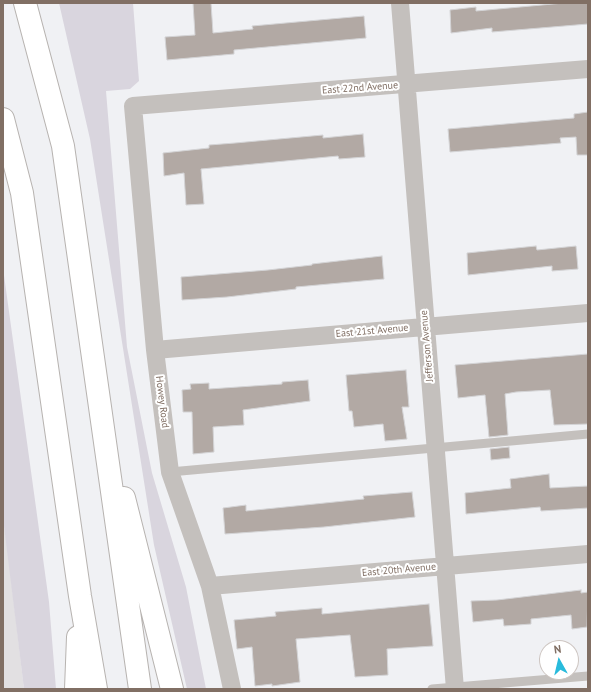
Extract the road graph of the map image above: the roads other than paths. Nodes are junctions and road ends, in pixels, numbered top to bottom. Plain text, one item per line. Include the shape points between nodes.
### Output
1 (25, 3) edge
2 (400, 3) edge
3 (588, 69) edge
4 (408, 85) junction
5 (132, 106) joint
6 (3, 119) edge
7 (588, 313) edge
8 (425, 326) junction
9 (155, 350) junction
10 (99, 403) junction
11 (588, 434) edge
12 (436, 447) junction
13 (170, 472) junction
14 (588, 554) edge
15 (446, 566) junction
16 (210, 586) junction
17 (80, 596) junction
18 (588, 676) edge
19 (455, 688) edge
20 (76, 689) edge
21 (96, 689) edge
22 (140, 689) edge
23 (172, 689) edge
24 (232, 689) edge
25 (432, 689) edge

1 - 10 highway via 63,146
2 - 4 street, Jefferson Avenue
3 - 4 street, East 22nd Avenue
4 - 5 street, East 22nd Avenue
4 - 8 street, Jefferson Avenue
5 - 9 street, Howey Road
6 - 17 highway via 22,193
7 - 8 street, East 21st Avenue
8 - 9 street, East 21st Avenue
8 - 12 street, Jefferson Avenue
9 - 13 street, Howey Road
10 - 22 highway
10 - 23 highway
11 - 12 lane
12 - 13 lane
12 - 15 street, Jefferson Avenue
13 - 16 street, Howey Road
14 - 15 street, East 20th Avenue
15 - 16 street, East 20th Avenue
15 - 19 street, Jefferson Avenue
16 - 24 street, Howey Road
17 - 20 highway
17 - 21 highway
18 - 19 lane
19 - 25 lane

